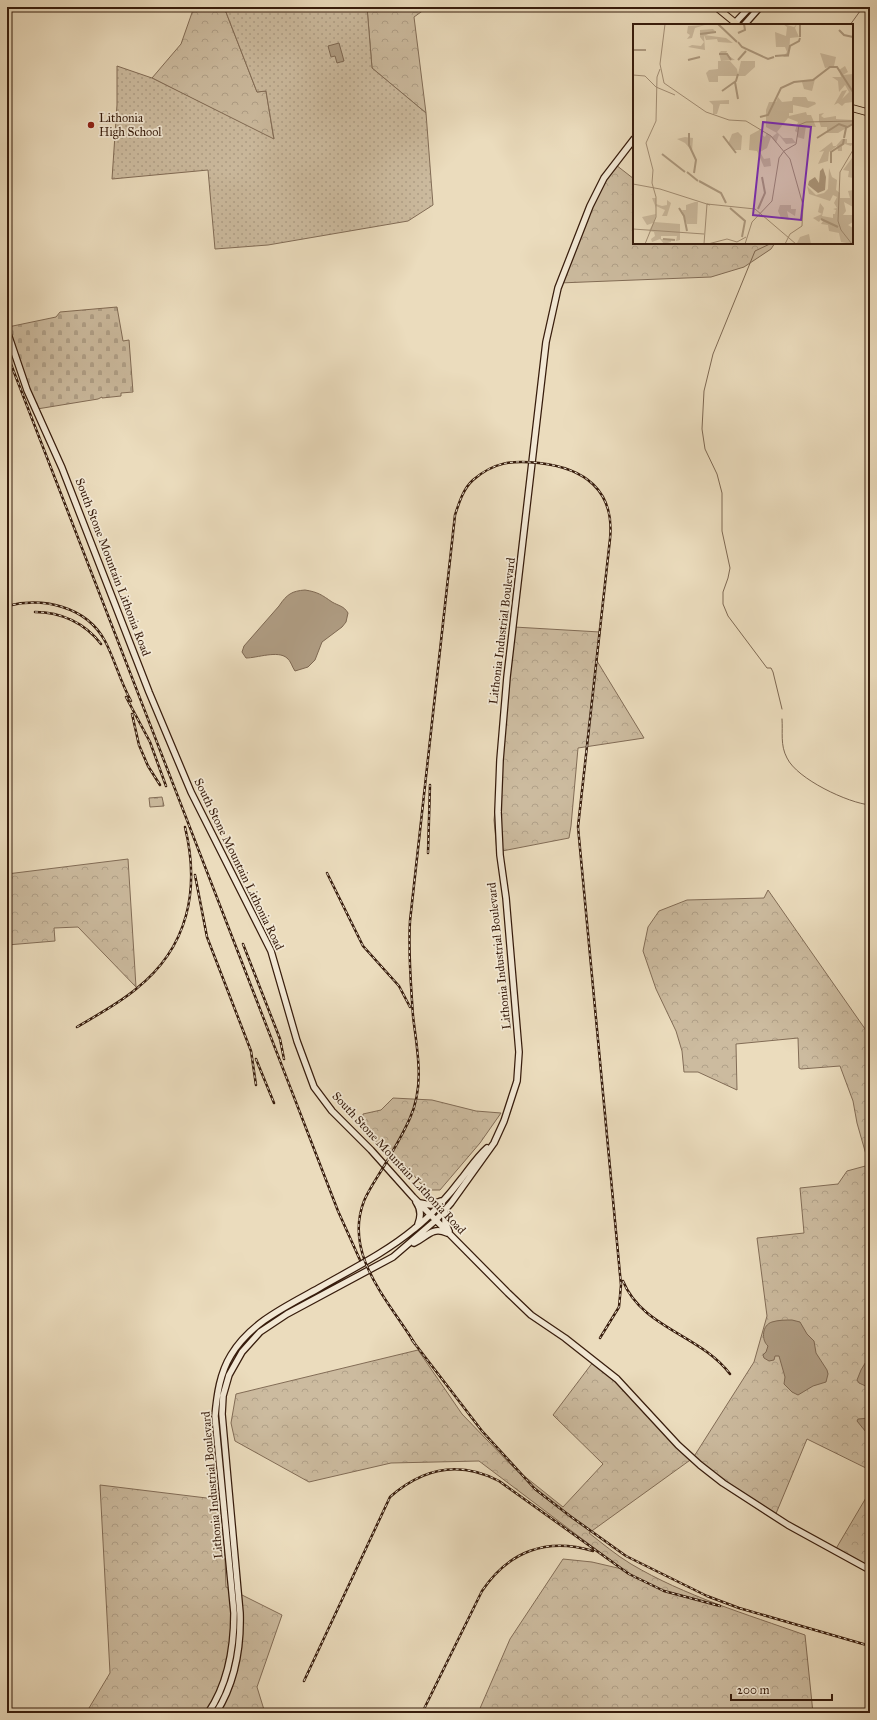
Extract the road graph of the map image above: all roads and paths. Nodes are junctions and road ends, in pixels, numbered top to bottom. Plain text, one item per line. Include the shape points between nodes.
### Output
1 (716, 7) edge
2 (750, 7) edge
3 (760, 7) edge
4 (735, 24) edge
5 (745, 24) edge
6 (853, 108) edge
7 (870, 114) edge
8 (633, 140) edge
9 (7, 331) edge
10 (494, 1143) junction
11 (413, 1197) junction
12 (441, 1201) junction
13 (418, 1202) junction
14 (446, 1209) junction
15 (430, 1214) junction
16 (436, 1220) junction
17 (416, 1228) junction
18 (451, 1235) junction
19 (403, 1249) junction
20 (233, 1533) junction
21 (226, 1534) junction
22 (870, 1570) edge
23 (208, 1713) edge
24 (216, 1713) edge

1 - 4 main road
2 - 4 main road
3 - 5 main road
6 - 7 main road
8 - 10 main road, Lithonia Industrial Boulevard via 604,178 593,199 558,288 548,331 500,760 499,848 519,1052 517,1081
9 - 11 main road, South Stone Mountain Lithonia Road via 28,390 62,468 149,692 191,792 271,951 297,1041 314,1087 332,1111
10 - 12 main road, Lithonia Industrial Boulevard via 481,1153
10 - 14 main road, Lithonia Industrial Boulevard
11 - 13 main road, South Stone Mountain Lithonia Road
11 - 17 main road via 420,1211
12 - 13 main road via 431,1205
12 - 15 main road, Lithonia Industrial Boulevard
13 - 15 main road, South Stone Mountain Lithonia Road
14 - 16 main road, Lithonia Industrial Boulevard
14 - 18 main road via 445,1222
15 - 16 main road, South Stone Mountain Lithonia Road
15 - 17 main road, Lithonia Industrial Boulevard
16 - 18 main road, South Stone Mountain Lithonia Road
16 - 19 main road, Lithonia Industrial Boulevard
17 - 21 main road, Lithonia Industrial Boulevard via 388,1250 261,1322 231,1354 217,1396 215,1416
18 - 19 main road via 434,1231
18 - 22 main road, South Stone Mountain Lithonia Road via 531,1315 617,1379 700,1465 788,1525
19 - 20 main road, Lithonia Industrial Boulevard via 287,1314 260,1332 242,1352 229,1375 222,1414
20 - 21 main road
20 - 24 main road, Lithonia Industrial Boulevard via 241,1637 230,1685
21 - 23 main road, Lithonia Industrial Boulevard via 234,1636 223,1683

